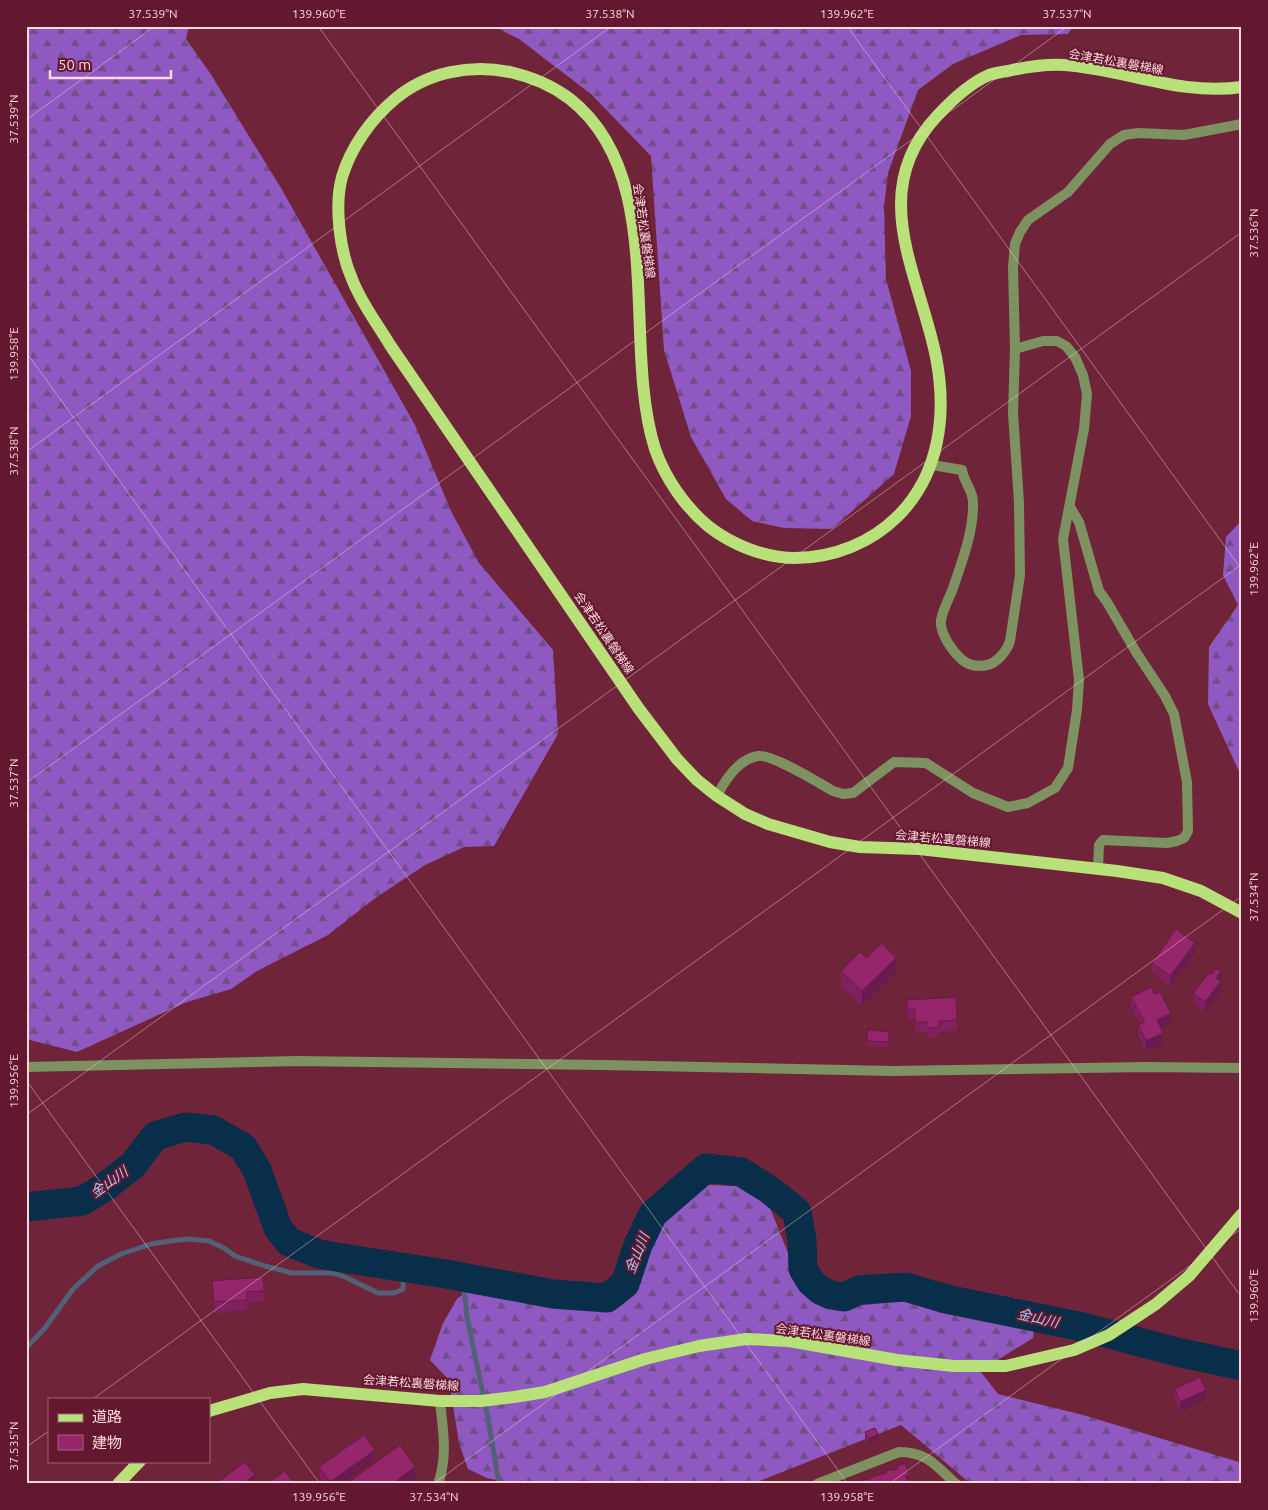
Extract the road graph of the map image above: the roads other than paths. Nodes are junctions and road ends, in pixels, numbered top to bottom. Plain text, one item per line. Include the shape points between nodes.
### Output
1 (1242, 87) edge
2 (1242, 124) edge
3 (1015, 349) junction
4 (932, 465) junction
5 (1070, 507) junction
6 (717, 796) junction
7 (1098, 869) junction
8 (1242, 914) edge
9 (26, 1067) edge
10 (1242, 1068) edge
11 (1242, 1214) edge
12 (440, 1401) junction
13 (210, 1411) edge
14 (139, 1462) edge
15 (118, 1484) edge
16 (438, 1484) edge
17 (817, 1484) edge
18 (956, 1484) edge

1 - 4 main road, 会津若松裏磐梯線 via 1220,90 1170,86 1064,65 1025,67 990,75 954,98 925,129 907,164 901,196 902,233 936,356 941,408
2 - 3 street via 1184,135 1124,135 1110,144 1068,192 1028,220 1020,232 1013,267
3 - 4 street via 1013,414 1020,575 1010,641 991,664 970,665 945,638 941,621 966,550 973,506 972,490 962,470
3 - 5 street via 1043,341 1057,341 1075,357 1083,375 1087,394
4 - 6 main road, 会津若松裏磐梯線 via 909,504 893,521 853,547 836,553 794,558 759,553 720,535 695,514 671,482 656,452 644,391 638,277 625,183 609,144 587,114 557,90 534,79 504,71 461,70 438,74 398,96 359,141 343,176 340,222 342,245 360,298 639,709 678,759
5 - 6 street via 1063,539 1079,680 1068,768 1055,788 1028,803 1008,807 973,793 926,763 894,762 853,793 843,794 772,759 759,756 732,773
5 - 7 street via 1078,522 1099,591 1166,696 1174,714 1186,782 1188,831 1184,838 1167,843 1104,840 1099,845
6 - 7 main road, 会津若松裏磐梯線 via 768,824 830,842
7 - 8 main road, 会津若松裏磐梯線 via 1183,884 1201,890
9 - 10 street via 296,1061 893,1071
11 - 12 main road, 会津若松裏磐梯線 via 1189,1276 1156,1304 1109,1335 1074,1350 1006,1366 954,1366 789,1342 746,1339 645,1359 544,1392 481,1401
12 - 13 main road, 会津若松裏磐梯線 via 303,1389 270,1393
12 - 16 street via 445,1450
14 - 15 main road
17 - 18 street via 899,1452 913,1452 925,1456

